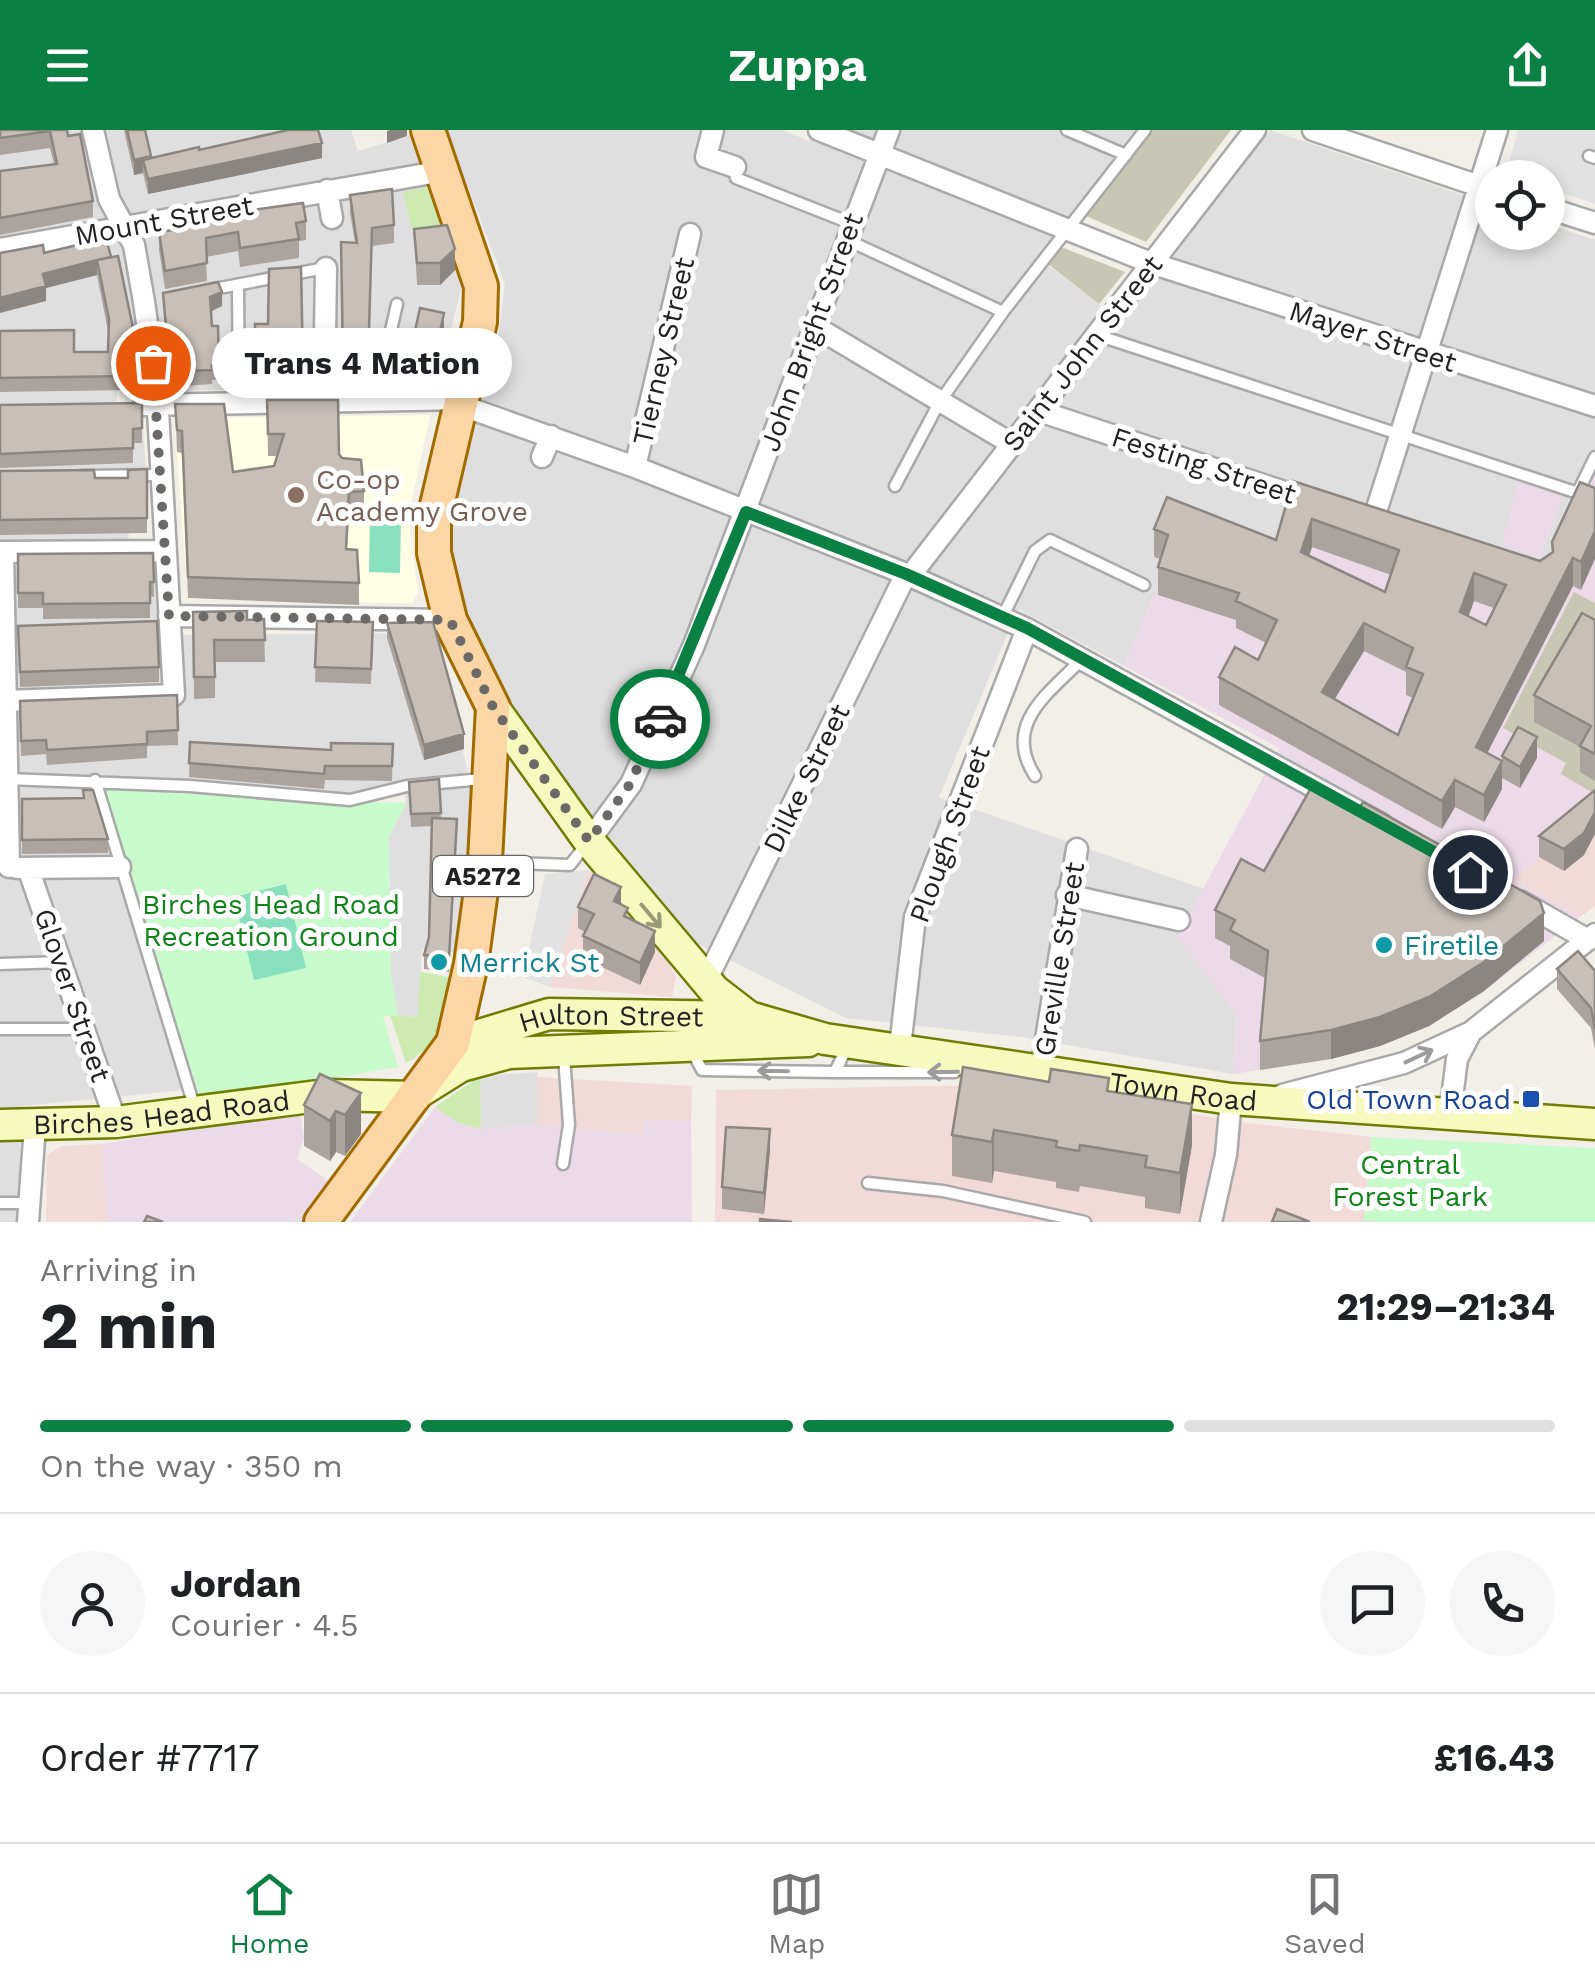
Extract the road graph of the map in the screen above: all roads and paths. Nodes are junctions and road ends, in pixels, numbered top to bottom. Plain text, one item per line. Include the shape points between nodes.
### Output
1 (93, 130) edge
2 (428, 130) edge
3 (713, 130) edge
4 (819, 130) edge
5 (888, 130) edge
6 (1067, 130) edge
7 (1145, 130) edge
8 (1254, 130) edge
9 (1313, 130) edge
10 (1497, 130) edge
11 (877, 153) junction
12 (1126, 155) junction
13 (1492, 160) edge
14 (734, 167) joint
15 (443, 171) junction
16 (1475, 185) edge
17 (338, 189) junction
18 (1565, 213) edge
19 (332, 218) dead end
20 (1475, 220) edge
21 (1595, 223) edge
22 (850, 226) junction
23 (124, 228) junction
24 (1068, 230) junction
25 (690, 234) dead end
26 (0, 249) edge
27 (1151, 263) junction
28 (326, 268) joint
29 (238, 284) junction
30 (200, 292) edge
31 (397, 304) dead end
32 (1003, 312) junction
33 (814, 326) junction
34 (1097, 335) junction
35 (1424, 354) junction
36 (324, 400) junction
37 (386, 400) junction
38 (239, 402) junction
39 (461, 402) junction
40 (939, 403) junction
41 (118, 405) edge
42 (157, 405) junction
43 (1595, 406) edge
44 (1039, 411) junction
45 (1402, 434) junction
46 (551, 436) junction
47 (1012, 444) junction
48 (542, 457) dead end
49 (1595, 457) edge
50 (636, 467) junction
51 (161, 475) junction
52 (72, 476) edge
53 (896, 486) dead end
54 (1578, 493) junction
55 (1570, 510) edge
56 (746, 512) junction
57 (166, 551) junction
58 (1, 552) edge
59 (908, 575) junction
60 (1144, 585) dead end
61 (1002, 618) junction
62 (450, 620) junction
63 (164, 623) junction
64 (1027, 628) junction
65 (1082, 659) junction
66 (5, 701) junction
67 (493, 707) junction
68 (507, 766) junction
69 (1035, 776) dead end
70 (4, 780) edge
71 (95, 780) junction
72 (1402, 835) edge
73 (589, 841) junction
74 (1077, 849) dead end
75 (485, 862) junction
76 (120, 867) junction
77 (12, 868) edge
78 (1504, 892) edge
79 (1067, 895) junction
80 (1179, 920) dead end
81 (1592, 937) edge
82 (684, 955) junction
83 (62, 962) junction
84 (0, 964) edge
85 (706, 981) junction
86 (749, 1017) junction
87 (0, 1029) edge
88 (88, 1030) junction
89 (463, 1031) junction
90 (1471, 1032) junction
91 (691, 1033) junction
92 (838, 1040) junction
93 (900, 1047) junction
94 (563, 1050) junction
95 (509, 1054) junction
96 (1041, 1070) junction
97 (835, 1072) junction
98 (418, 1094) junction
99 (326, 1095) junction
100 (1244, 1100) junction
101 (196, 1113) junction
102 (1450, 1113) junction
103 (116, 1122) junction
104 (1595, 1124) edge
105 (0, 1125) edge
106 (34, 1126) junction
107 (387, 1134) junction
108 (563, 1164) dead end
109 (868, 1183) dead end
110 (0, 1203) edge
111 (28, 1212) edge
112 (321, 1222) edge
113 (1085, 1222) edge
114 (1211, 1222) edge

1 - 23 street via 109,199
2 - 15 main road
3 - 14 street via 706,157
4 - 11 street, Mayer Street
5 - 11 street, John Bright Street
6 - 12 lane
7 - 12 lane
8 - 27 street, Saint John Street
9 - 16 street
10 - 13 street
11 - 22 street, John Bright Street
11 - 24 street, Mayer Street
12 - 24 lane
14 - 22 lane via 736,178
15 - 17 street, Mount Street
15 - 39 main road via 481,286 480,322
17 - 19 street
17 - 23 street, Mount Street
18 - 21 street
20 - 35 street
22 - 32 lane
22 - 33 street, John Bright Street
23 - 26 street, Mount Street
23 - 42 street via 154,301
24 - 27 street, Mayer Street
24 - 32 lane
25 - 50 street, Tierney Street
27 - 34 street, Saint John Street
27 - 35 street, Mayer Street
28 - 29 lane
28 - 36 street
29 - 30 lane
29 - 38 lane
31 - 37 lane via 386,352
32 - 40 lane
33 - 40 street
33 - 56 street, John Bright Street
34 - 44 street, Saint John Street
34 - 45 lane
35 - 43 street, Mayer Street
35 - 45 street
36 - 37 street
36 - 38 street
37 - 39 street
38 - 42 street
39 - 46 street
39 - 62 main road via 434,518 438,586
40 - 47 street
40 - 53 lane
41 - 42 street
42 - 51 street
44 - 45 street, Festing Street via 1364,518
44 - 47 street, Saint John Street
45 - 54 lane
46 - 48 street
46 - 50 street
47 - 59 street, Saint John Street
49 - 54 lane
50 - 56 street
51 - 52 lane
51 - 57 street
54 - 55 lane
56 - 59 street
56 - 73 street, John Bright Street via 630,784
57 - 58 street
57 - 63 street
58 - 66 street, Glover Street via 14,628
59 - 61 street
59 - 85 street, Dilke Street
60 - 61 lane via 1050,540 1035,550
61 - 64 street
62 - 63 street
62 - 67 main road
63 - 66 street via 174,695
64 - 65 street
64 - 93 street, Plough Street via 914,917
65 - 69 lane via 1034,708 1025,752
65 - 72 street
66 - 70 street, Glover Street
67 - 68 main road, A5272
67 - 68 main road, Town Road
68 - 71 lane via 350,800
68 - 73 main road, Town Road
68 - 75 main road, A5272
70 - 71 lane
70 - 77 street, Glover Street
71 - 76 lane
73 - 75 lane via 570,865
73 -> 82 main road, Town Road
74 - 79 street, Greville Street
75 - 89 main road, A5272
76 - 77 street
76 - 101 lane
77 - 83 street, Glover Street
78 - 81 street
79 - 80 street
79 - 96 street, Greville Street
81 - 90 street
82 - 85 main road, Town Road
82 - 91 main road
83 - 84 lane
83 - 88 street, Glover Street
85 - 86 main road, Town Road
86 - 91 main road, Hulton Street
86 - 92 main road, Town Road
87 - 88 lane
88 - 103 street, Glover Street
89 - 91 main road, Hulton Street via 549,1014
89 - 95 main road, Hulton Street
89 - 98 main road, A5272
100 -> 90 street via 1404,1063
90 - 102 street via 1457,1059
91 - 92 main road, Hulton Street
91 - 94 main road, Hulton Street
97 -> 91 lane, Hulton Street via 702,1070
92 - 93 main road, Town Road
92 - 97 lane
93 - 96 main road, Town Road
94 - 95 main road, Hulton Street
94 - 108 lane via 569,1125
95 - 98 main road, Hulton Street via 461,1066
96 -> 97 lane, Hulton Street
96 - 100 main road, Town Road
98 - 99 main road, Birches Head Road
98 - 107 main road, A5272
99 - 101 main road, Birches Head Road
99 - 107 main road, Birches Head Road via 361,1110
100 - 102 main road, Town Road
100 - 114 street
101 - 103 main road, Birches Head Road
102 - 104 main road, Town Road
103 - 106 main road, Birches Head Road
105 - 106 main road, Birches Head Road
106 - 111 street
107 - 112 main road, A5272
109 - 113 lane via 943,1191
110 - 111 lane

